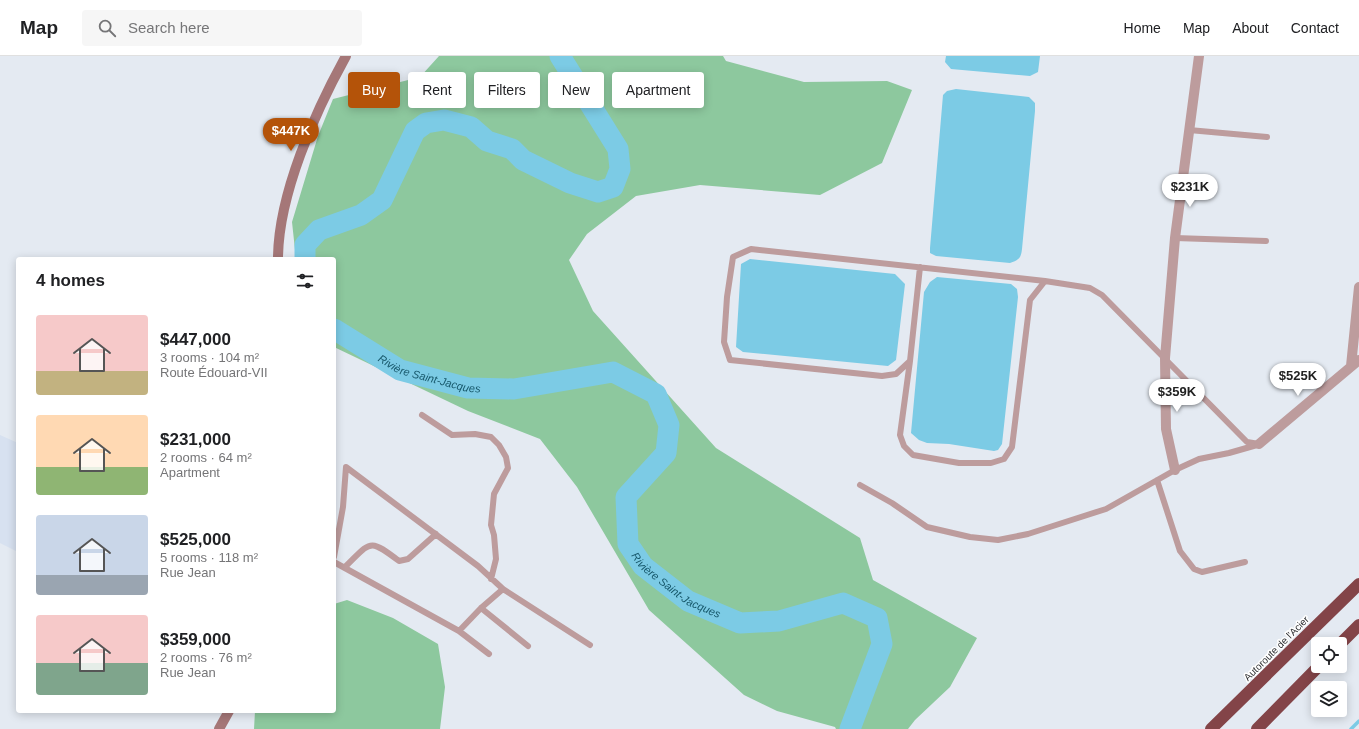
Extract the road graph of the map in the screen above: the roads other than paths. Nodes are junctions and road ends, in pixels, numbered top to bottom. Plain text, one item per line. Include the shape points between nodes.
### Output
1 (346, 56) edge
2 (1200, 56) edge
3 (1189, 130) junction
4 (1267, 137) dead end
5 (1175, 238) junction
6 (1266, 241) dead end
7 (278, 257) edge
8 (920, 267) junction
9 (1045, 281) junction
10 (1359, 287) edge
11 (1165, 358) junction
12 (910, 361) junction
13 (1355, 363) edge
14 (422, 415) dead end
15 (1259, 444) junction
16 (1175, 470) junction
17 (1157, 480) junction
18 (860, 485) dead end
19 (436, 534) junction
20 (336, 546) edge
21 (1245, 562) dead end
22 (336, 563) edge
23 (345, 567) junction
24 (491, 579) junction
25 (1359, 584) edge
26 (502, 589) junction
27 (481, 608) junction
28 (1359, 625) edge
29 (459, 631) junction
30 (1347, 637) edge
31 (590, 645) dead end
32 (528, 646) dead end
33 (489, 654) dead end
34 (1311, 673) edge
35 (228, 713) edge
36 (219, 729) edge
37 (1211, 729) edge
38 (1257, 729) edge

1 - 7 main road via 318,114 295,173 283,215
2 - 3 street
3 - 4 lane
3 - 5 street
5 - 6 lane
5 - 11 street
8 - 9 lane
8 - 12 lane
8 - 12 lane via 751,249 733,257 727,298 724,342 730,360 882,376 896,374
9 - 11 lane via 1090,288 1102,295
9 - 12 lane via 1030,300 1012,447 1004,459 991,463 959,463 913,455 904,446 900,435
10 - 13 street
11 - 15 lane via 1247,442
11 - 16 street via 1166,429
13 - 15 street
14 - 24 lane via 452,435 475,434 490,437 499,445 506,457 508,468 494,494 491,525 496,559
15 - 16 lane via 1199,458
16 - 17 lane
17 - 18 lane via 1106,509 1028,534 998,540 970,537 927,526
17 - 21 lane via 1180,551 1194,569 1202,572
19 - 20 lane via 346,467 343,507
19 - 23 lane via 408,559 399,561 384,549 375,545 367,546
19 - 24 lane
22 - 23 lane
23 - 29 lane
24 - 26 lane
25 - 37 highway, Autoroute de l'Acier
26 - 27 lane
26 - 31 lane
27 - 29 lane
27 - 32 lane
28 - 30 highway
29 - 33 lane
34 - 38 highway
35 - 36 main road

